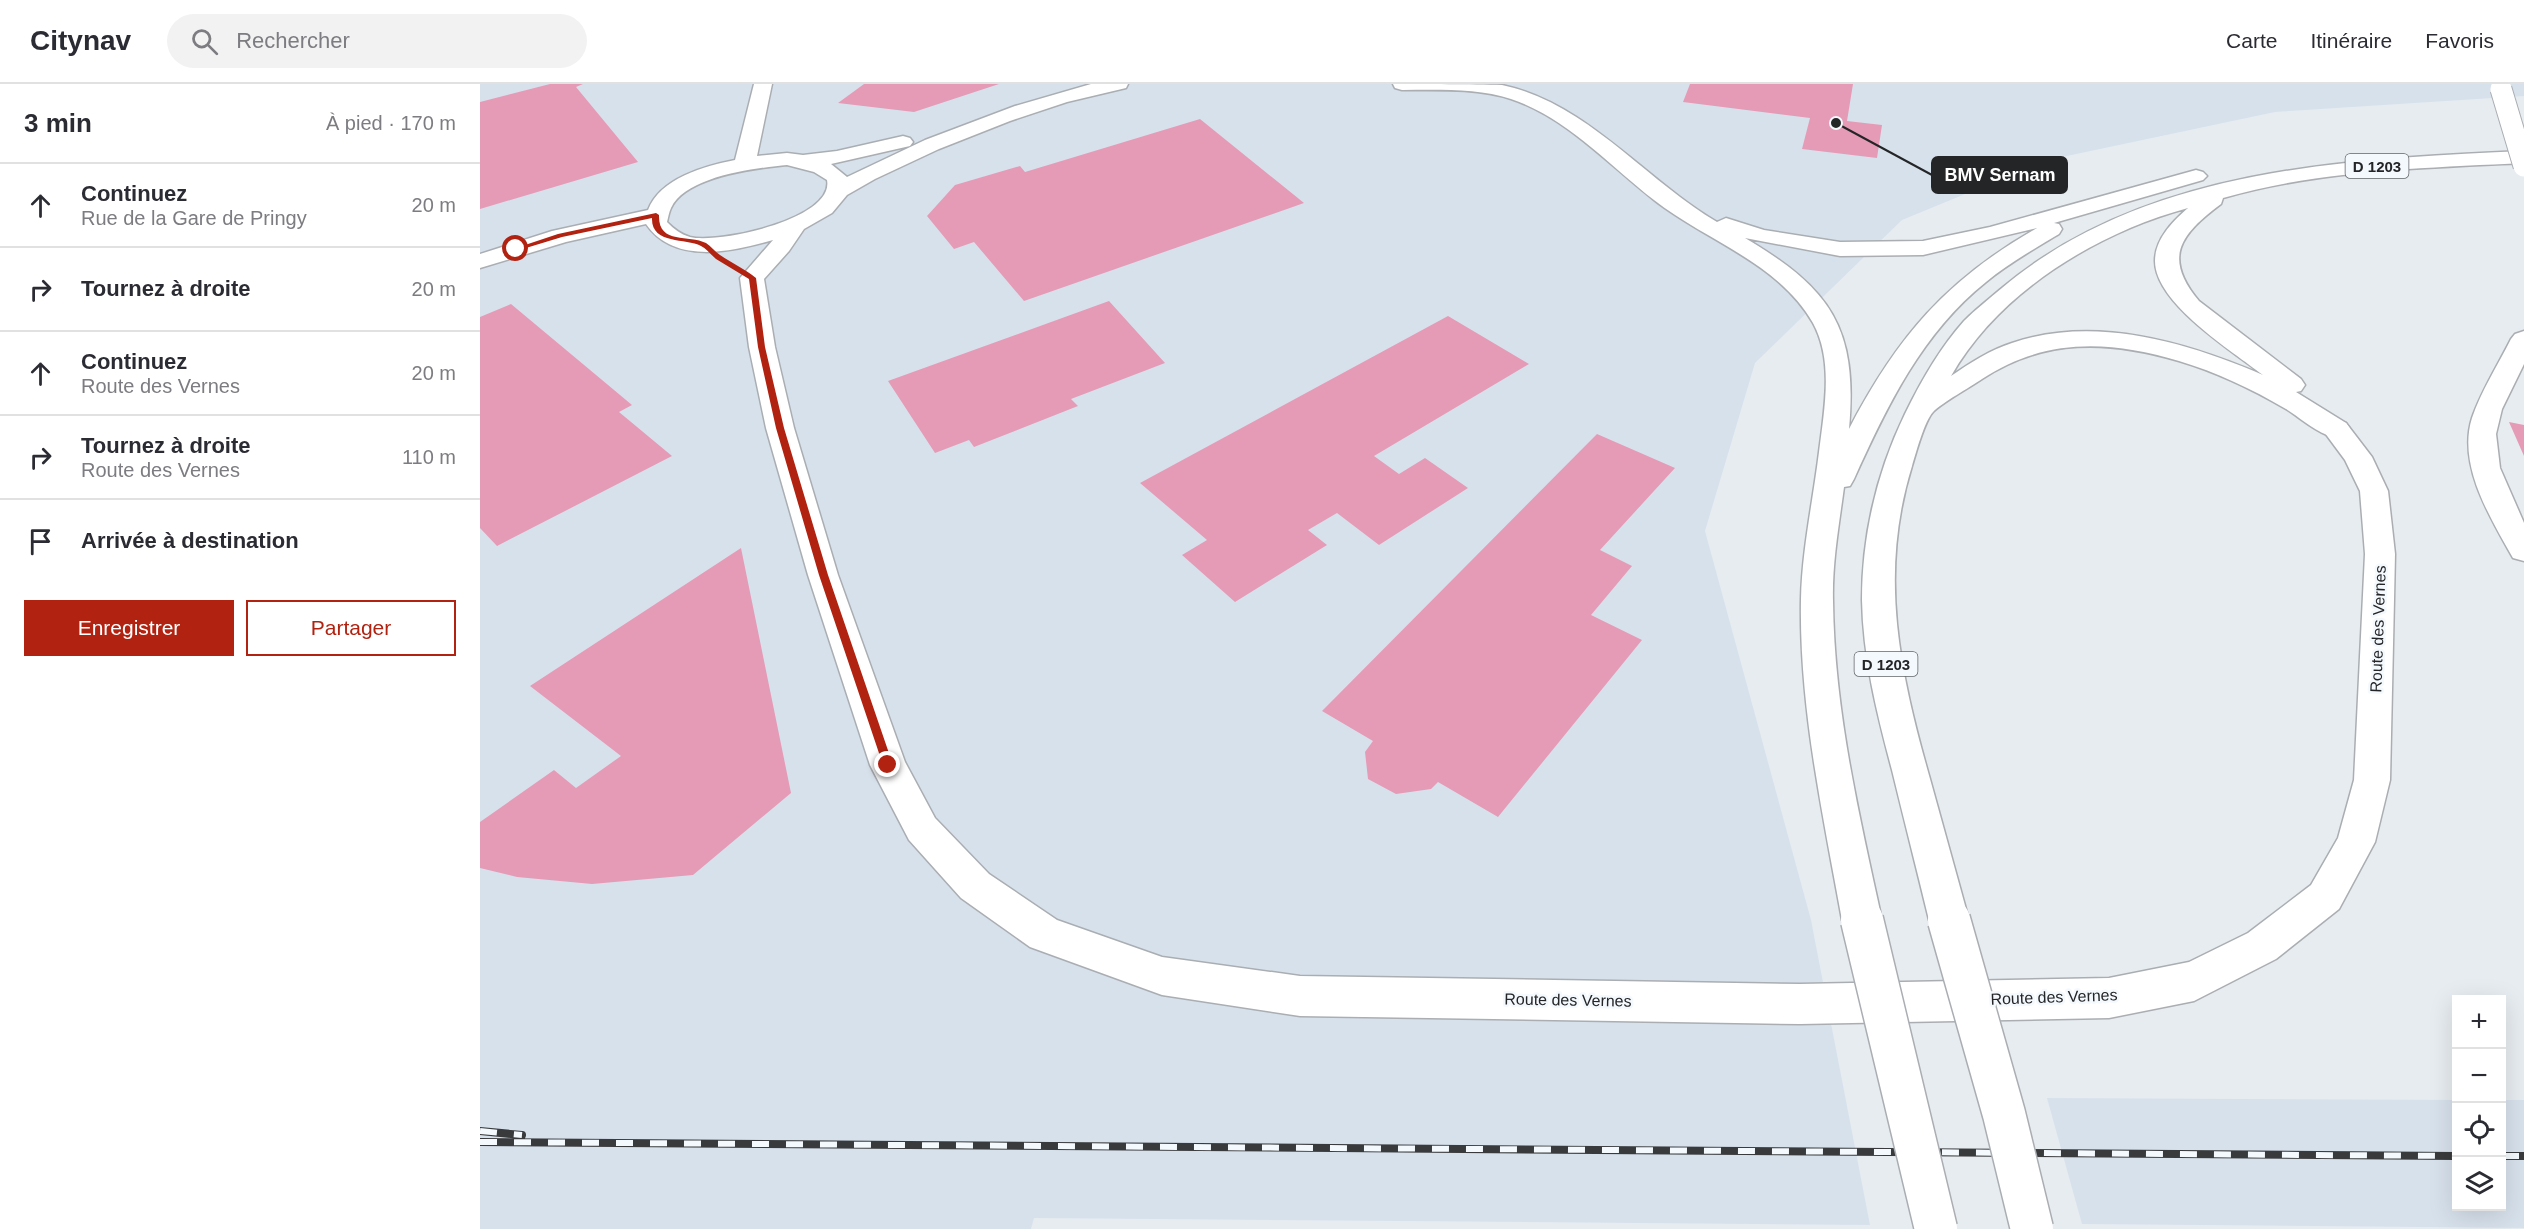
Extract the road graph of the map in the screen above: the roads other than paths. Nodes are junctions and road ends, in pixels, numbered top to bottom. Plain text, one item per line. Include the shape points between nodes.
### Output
1 (763, 84) edge
2 (1119, 84) edge
3 (1402, 84) edge
4 (2500, 86) edge
5 (995, 119) junction
6 (2524, 141) edge
7 (2524, 157) edge
8 (805, 161) junction
9 (2271, 161) dead end
10 (745, 164) junction
11 (2524, 166) edge
12 (2212, 172) dead end
13 (2175, 181) junction
14 (2233, 189) junction
15 (837, 192) junction
16 (1690, 214) junction
17 (656, 215) junction
18 (794, 227) junction
19 (703, 244) junction
20 (480, 261) edge
21 (752, 278) junction
22 (2524, 339) edge
23 (1921, 409) junction
24 (2336, 429) junction
25 (1828, 512) junction
26 (2524, 550) edge
27 (1936, 1229) edge
28 (2032, 1229) edge

1 - 10 main road
2 - 5 main road via 1072,93
3 - 16 main road via 1485,87 1547,107
4 - 11 main road, bridge
5 - 8 main road via 837,157
5 - 15 main road via 899,157
6 - 9 main road, D 1203 via 2363,149
7 - 14 main road, D 1203 via 2355,168
8 - 10 main road
8 - 15 main road via 832,171 838,178
10 - 17 main road via 685,184 665,199
12 - 13 main road
13 - 16 main road via 1994,234 1952,244 1897,250 1802,244 1760,236
13 - 25 main road via 2091,210 2043,233 1958,293 1924,328 1874,403
14 - 23 main road, D 1203 via 2181,202 2111,229 2034,274 1969,332 1934,382
14 - 24 main road via 2197,210 2178,229 2167,250 2167,273 2190,306 2286,379
15 - 18 main road via 826,207
16 - 25 main road via 1782,274 1827,325 1838,374
17 - 19 main road via 659,230 668,236
17 - 20 main road via 560,236
18 - 19 main road via 750,240
18 - 21 main road
19 - 21 main road
21 - 24 main road, Route des Vernes via 780,428 823,575 888,765 922,829 975,886 1044,934 1162,976 1300,996 1800,1004 2109,998 2194,981 2262,946 2325,897 2356,842 2372,780 2380,554 2374,491 2358,457
22 - 26 main road via 2484,421 2483,441 2493,488
23 - 24 main road via 1983,368 2022,348 2103,340 2152,346 2209,362 2281,394
23 - 28 main road, D 1203, bridge via 1905,442 1884,525 1878,599 1893,710
25 - 27 main road, bridge via 1817,598 1820,682 1831,762 1862,920

